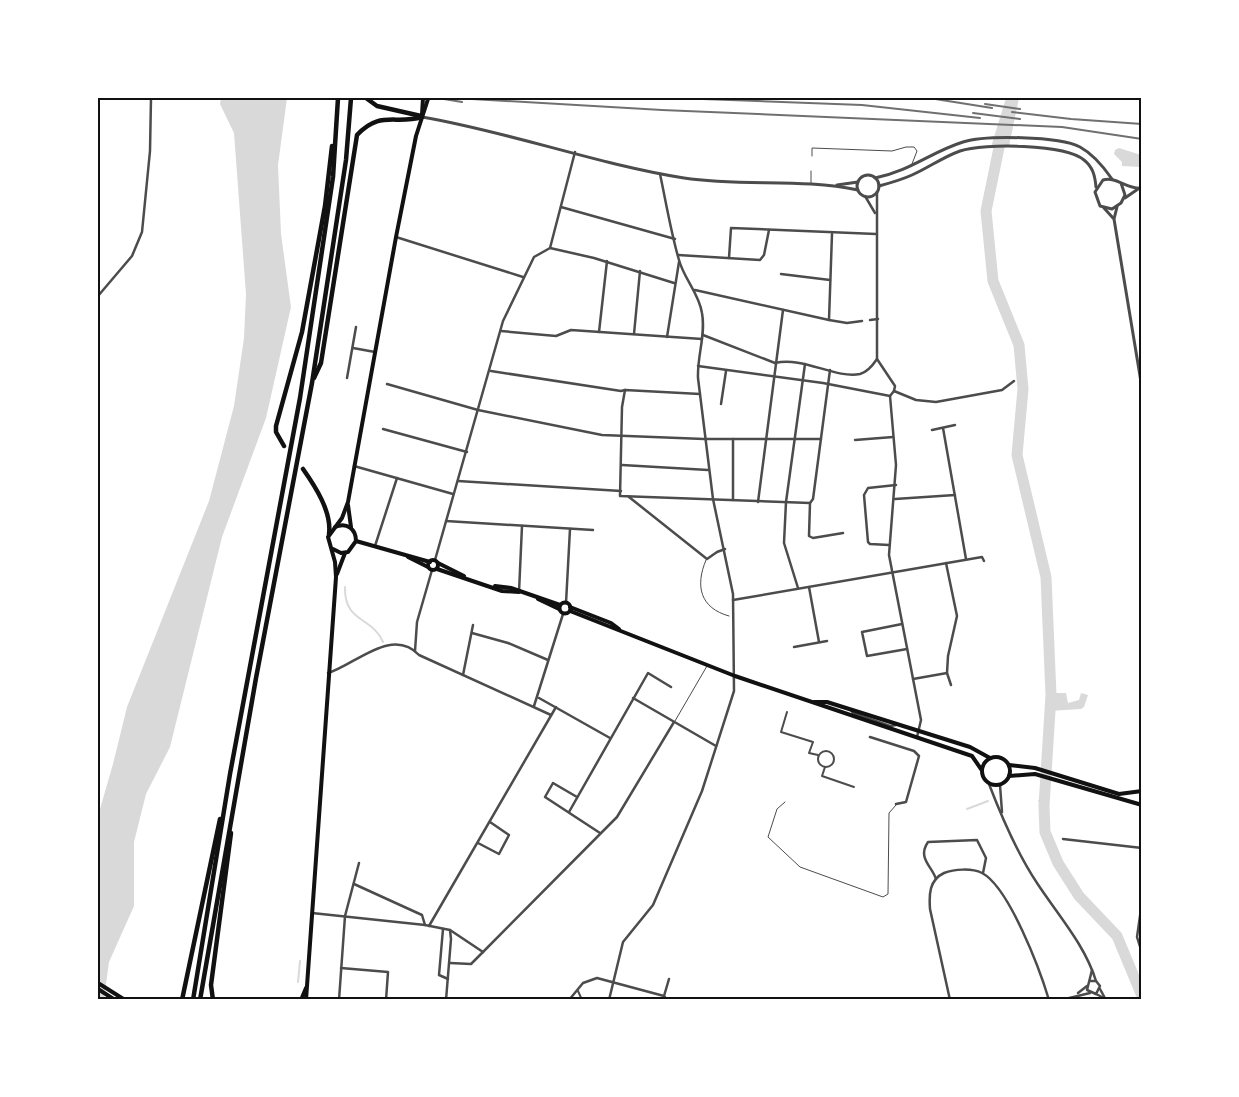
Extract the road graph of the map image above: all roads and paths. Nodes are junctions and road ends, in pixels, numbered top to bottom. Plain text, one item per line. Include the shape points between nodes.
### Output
1 (151, 98) edge
2 (338, 98) edge
3 (351, 98) edge
4 (366, 98) edge
5 (425, 98) edge
6 (337, 104) junction
7 (422, 117) junction
8 (575, 152) junction
9 (812, 156) dead end
10 (909, 169) junction
11 (811, 171) dead end
12 (660, 174) junction
13 (875, 178) junction
14 (1112, 179) junction
15 (858, 182) junction
16 (1121, 183) junction
17 (811, 184) junction
18 (834, 185) junction
19 (879, 186) junction
20 (1096, 187) junction
21 (1140, 188) edge
22 (858, 190) junction
23 (877, 192) junction
24 (865, 196) junction
25 (1124, 199) junction
26 (561, 207) junction
27 (1103, 207) junction
28 (1117, 207) junction
29 (876, 214) junction
30 (1114, 219) junction
31 (769, 230) junction
32 (832, 234) junction
33 (876, 234) junction
34 (396, 237) junction
35 (675, 239) junction
36 (550, 248) junction
37 (678, 255) junction
38 (729, 258) junction
39 (607, 262) junction
40 (679, 262) junction
41 (640, 271) junction
42 (781, 274) dead end
43 (523, 277) junction
44 (830, 280) junction
45 (674, 283) junction
46 (695, 290) junction
47 (98, 296) edge
48 (783, 310) junction
49 (878, 319) junction
50 (829, 320) junction
51 (870, 320) dead end
52 (862, 321) dead end
53 (356, 327) dead end
54 (500, 331) junction
55 (302, 332) junction
56 (599, 332) junction
57 (634, 335) junction
58 (703, 335) junction
59 (667, 337) junction
60 (702, 339) junction
61 (308, 341) junction
62 (353, 348) junction
63 (375, 352) junction
64 (878, 359) junction
65 (775, 363) junction
66 (805, 364) junction
67 (698, 366) junction
68 (490, 370) junction
69 (726, 370) junction
70 (830, 370) junction
71 (773, 377) junction
72 (347, 378) dead end
73 (803, 381) junction
74 (1014, 381) dead end
75 (312, 383) junction
76 (387, 384) dead end
77 (828, 384) junction
78 (1142, 388) edge
79 (625, 390) junction
80 (894, 391) junction
81 (700, 394) junction
82 (890, 396) junction
83 (721, 404) dead end
84 (478, 410) junction
85 (955, 425) dead end
86 (943, 428) junction
87 (383, 429) dead end
88 (932, 430) dead end
89 (623, 435) junction
90 (894, 437) junction
91 (704, 439) junction
92 (733, 439) junction
93 (765, 439) junction
94 (821, 439) junction
95 (794, 440) junction
96 (855, 440) dead end
97 (284, 446) dead end
98 (467, 452) junction
99 (622, 465) junction
100 (354, 466) junction
101 (303, 469) dead end
102 (709, 470) junction
103 (397, 478) junction
104 (458, 481) junction
105 (896, 485) junction
106 (620, 491) junction
107 (453, 494) junction
108 (955, 495) junction
109 (629, 497) junction
110 (713, 499) junction
111 (895, 499) junction
112 (734, 500) junction
113 (348, 502) junction
114 (758, 502) junction
115 (786, 502) junction
116 (810, 503) junction
117 (446, 521) junction
118 (522, 526) junction
119 (335, 527) junction
120 (351, 528) junction
121 (570, 528) junction
122 (593, 530) dead end
123 (843, 533) dead end
124 (329, 534) junction
125 (356, 542) junction
126 (889, 545) junction
127 (331, 548) junction
128 (374, 548) junction
129 (725, 549) junction
130 (345, 553) junction
131 (707, 559) junction
132 (966, 559) junction
133 (984, 561) dead end
134 (946, 563) junction
135 (432, 565) junction
136 (892, 572) junction
137 (336, 577) junction
138 (468, 578) junction
139 (809, 587) junction
140 (798, 588) junction
141 (519, 592) junction
142 (733, 600) junction
143 (566, 603) junction
144 (560, 607) junction
145 (570, 609) junction
146 (563, 614) junction
147 (729, 616) dead end
148 (902, 624) junction
149 (473, 626) dead end
150 (472, 633) junction
151 (826, 640) dead end
152 (819, 642) junction
153 (794, 646) dead end
154 (908, 649) junction
155 (415, 651) junction
156 (548, 660) junction
157 (707, 666) junction
158 (947, 672) junction
159 (328, 673) junction
160 (463, 675) junction
161 (735, 676) junction
162 (913, 679) junction
163 (951, 685) dead end
164 (671, 687) dead end
165 (538, 698) junction
166 (633, 698) junction
167 (812, 702) junction
168 (534, 706) junction
169 (556, 707) junction
170 (787, 712) dead end
171 (551, 715) junction
172 (674, 722) junction
173 (920, 731) junction
174 (870, 737) dead end
175 (610, 738) junction
176 (916, 738) junction
177 (717, 747) junction
178 (818, 755) junction
179 (990, 758) junction
180 (1009, 765) junction
181 (825, 767) junction
182 (981, 769) junction
183 (230, 774) junction
184 (238, 776) junction
185 (1009, 776) junction
186 (989, 784) junction
187 (1000, 785) junction
188 (854, 787) dead end
189 (1142, 791) edge
190 (577, 796) junction
191 (785, 802) dead end
192 (896, 804) joint
193 (1142, 805) edge
194 (569, 812) junction
195 (1003, 816) junction
196 (490, 822) junction
197 (600, 833) junction
198 (1063, 838) dead end
199 (478, 842) junction
200 (1142, 848) edge
201 (359, 864) dead end
202 (983, 873) junction
203 (936, 880) junction
204 (354, 884) junction
205 (1142, 902) edge
206 (312, 913) junction
207 (345, 916) junction
208 (424, 925) junction
209 (428, 926) junction
210 (443, 930) junction
211 (450, 930) junction
212 (483, 952) junction
213 (1142, 953) edge
214 (450, 963) junction
215 (341, 968) junction
216 (1092, 969) junction
217 (448, 978) junction
218 (669, 979) dead end
219 (1090, 981) junction
220 (1096, 981) junction
221 (98, 983) edge
222 (612, 984) junction
223 (1087, 986) junction
224 (306, 988) junction
225 (98, 989) edge
226 (1100, 989) junction
227 (577, 990) junction
228 (1090, 993) junction
229 (1076, 994) junction
230 (1096, 994) junction
231 (666, 998) edge
232 (1106, 999) edge
233 (115, 1000) edge
234 (125, 1000) edge
235 (182, 1000) edge
236 (193, 1000) edge
237 (200, 1000) edge
238 (213, 1000) edge
239 (301, 1000) edge
240 (306, 1000) edge
241 (339, 1000) edge
242 (386, 1000) edge
243 (446, 1000) edge
244 (569, 1000) edge
245 (582, 1000) edge
246 (609, 1000) edge
247 (950, 1000) edge
248 (1049, 1000) edge
249 (1061, 1000) edge

1 - 47 street via 150,151 142,232 132,256
2 - 6 highway
3 - 75 highway via 346,160
4 - 7 highway via 377,106
5 - 7 main road
6 - 55 highway via 324,206
6 - 61 highway via 333,177
7 - 8 street via 476,126
7 - 34 main road
7 - 75 highway via 408,121 376,120 357,135 321,363
8 - 12 street
8 - 26 street
9 - 10 lane via 812,148 892,151 914,147 917,152
10 - 13 street
10 - 14 street via 950,147 978,139 1020,139 1060,141 1078,146 1097,160
11 - 17 lane
12 - 17 street
12 - 35 street
13 - 15 street via 866,176
13 - 19 street
14 - 16 street
14 - 20 street via 1102,180
15 - 18 street
15 - 22 street
16 - 21 street
16 - 25 street
17 - 18 street
18 - 22 street
19 - 20 street via 912,175 959,152 988,147 1057,149 1076,155 1090,166
19 - 23 street
20 - 27 street via 1095,197
21 - 25 street
22 - 24 street
23 - 24 street
23 - 29 street
24 - 29 street
25 - 28 street
26 - 35 street
26 - 36 street
27 - 28 street
27 - 30 street
28 - 30 street
29 - 33 street
30 - 78 street
31 - 32 street
31 - 38 street via 760,260
31 - 38 street via 731,228
32 - 33 street
32 - 44 street
33 - 49 street
34 - 43 street
34 - 63 main road
35 - 37 street
36 - 39 street
36 - 43 street via 534,257
37 - 38 street
37 - 40 street
39 - 41 street
39 - 56 street
40 - 45 street
40 - 46 street
41 - 45 street
41 - 57 street
42 - 44 street
43 - 54 street
44 - 50 street
45 - 59 street
46 - 48 street
46 - 58 street via 702,313
48 - 50 street
48 - 65 street
49 - 51 street
49 - 64 street
50 - 52 street
53 - 62 street
54 - 56 street via 556,336 571,330
54 - 68 street
55 - 61 highway
55 - 97 highway via 276,426
56 - 57 street
57 - 59 street
58 - 60 street
58 - 65 street
59 - 60 street
60 - 67 street
61 - 183 highway
62 - 63 street
62 - 72 street
63 - 100 main road
64 - 70 street via 861,374
64 - 80 street
65 - 66 street
65 - 71 street
66 - 70 street
66 - 73 street
67 - 69 street
67 - 81 street
68 - 79 street via 607,390
68 - 84 street
69 - 71 street
69 - 83 street
70 - 77 street
71 - 73 street
71 - 93 street
73 - 77 street
73 - 95 street
74 - 80 street via 1002,390 936,402 916,400
75 - 184 highway
76 - 84 street
77 - 82 street
77 - 94 street
79 - 81 street
79 - 89 street
80 - 82 street
81 - 91 street
82 - 90 street
84 - 89 street via 602,435
84 - 98 street
85 - 86 street
86 - 88 street
86 - 108 street
87 - 98 street
89 - 91 street
89 - 99 street
90 - 96 street
90 - 105 street
91 - 92 street
91 - 102 street
92 - 93 street
92 - 112 street
93 - 95 street
93 - 114 street
94 - 95 street
94 - 116 street
95 - 115 street
98 - 104 street
99 - 102 street
99 - 106 street
100 - 103 street
100 - 113 main road
101 - 124 highway via 318,493 330,525
102 - 110 street
103 - 107 street
103 - 128 street
104 - 106 street
104 - 107 street
105 - 111 street
105 - 126 street via 868,488 864,495 868,542
106 - 109 street via 620,496
107 - 117 street
108 - 111 street
108 - 132 street
109 - 110 street
109 - 131 street
110 - 112 street
110 - 129 street
111 - 126 street
112 - 114 street
113 - 119 main road
113 - 120 main road
114 - 115 street
115 - 116 street
115 - 140 street via 784,543
116 - 123 street via 810,537
117 - 118 street
117 - 135 street
118 - 121 street
118 - 141 street
119 - 120 main road
119 - 124 main road
120 - 125 main road via 356,534
121 - 122 street
121 - 143 street
124 - 127 main road
125 - 128 main road
125 - 130 main road
126 - 136 street
127 - 130 main road
127 - 137 main road via 336,562
128 - 135 main road
129 - 131 street
129 - 142 street
130 - 137 main road
131 - 147 lane via 701,577 701,595 710,607
132 - 133 street via 982,557
132 - 134 street
134 - 136 street
134 - 158 street via 957,616 949,644
135 - 138 main road
135 - 138 main road
135 - 155 street via 417,622
136 - 139 street
136 - 148 street
137 - 159 main road
138 - 141 main road via 502,591
139 - 140 street
139 - 152 street
140 - 142 street
141 - 144 main road
142 - 161 street
143 - 144 main road
143 - 145 main road
144 - 146 main road
145 - 146 main road
145 - 157 main road via 612,623 622,632
146 - 156 street
148 - 154 street
148 - 154 street via 862,632 867,656
149 - 150 street
150 - 156 street via 508,642
150 - 160 street
151 - 152 street
152 - 153 street
154 - 162 street
155 - 159 street via 401,645 374,649
155 - 160 street
156 - 165 street
157 - 161 main road
157 - 172 lane
158 - 162 street
158 - 163 street
159 - 206 main road
160 - 168 street
161 - 167 main road
161 - 177 street via 734,691
162 - 173 street
164 - 166 street via 648,674
165 - 168 street
165 - 169 street
166 - 172 street
166 - 175 street
167 - 173 main road via 827,702
167 - 176 main road
168 - 171 street
169 - 171 street
169 - 175 street
170 - 178 street via 781,732 813,742 809,753
171 - 196 street
172 - 177 street
172 - 197 street via 617,817
173 - 176 street
173 - 179 main road via 970,747
174 - 192 street via 914,751 919,756 906,802
175 - 190 street
176 - 182 main road via 972,756
177 - 222 street via 702,791 653,905 623,942
178 - 181 street via 818,763
178 - 181 street via 824,751 833,754 833,762
179 - 180 main road via 1003,758
179 - 182 main road
180 - 185 main road
180 - 189 main road via 1035,768 1119,794
181 - 188 street via 822,776
182 - 186 main road
183 - 235 highway
183 - 236 highway
184 - 237 highway
184 - 238 highway via 211,985
185 - 187 main road
185 - 193 main road via 1035,774
186 - 187 main road
186 - 195 street
187 - 195 street
190 - 194 street
190 - 194 street via 553,783 545,797
191 - 192 lane via 777,809 768,837 800,867 883,897 888,894 889,813
194 - 197 street
195 - 216 street via 1029,869 1080,945
196 - 199 street
196 - 199 street via 509,835 499,854
197 - 212 street
198 - 200 street
199 - 209 street
201 - 204 street
202 - 203 street via 954,870
202 - 203 street via 986,858 977,840 928,842 924,848 926,865
202 - 248 street via 1018,920 1035,956
203 - 247 street via 929,894 930,909
204 - 207 street
204 - 208 street via 422,915
205 - 213 street via 1137,937
206 - 207 street
206 - 224 main road
207 - 208 street
207 - 215 street
208 - 209 street
209 - 210 street
210 - 211 street
210 - 217 street via 439,975
211 - 212 street
211 - 214 street
212 - 214 street via 471,964
214 - 217 street
215 - 241 street
215 - 242 street via 388,972
216 - 219 street
216 - 220 street
217 - 243 street
218 - 231 street
219 - 220 street
219 - 223 street
220 - 226 street
221 - 234 main road
222 - 227 street via 590,979
222 - 231 street
222 - 246 street
223 - 228 street
223 - 229 street
224 - 239 main road
224 - 240 main road
225 - 233 main road
226 - 230 street
226 - 232 street
227 - 244 street
227 - 245 street
228 - 229 street
228 - 230 street
229 - 249 street
230 - 232 street

